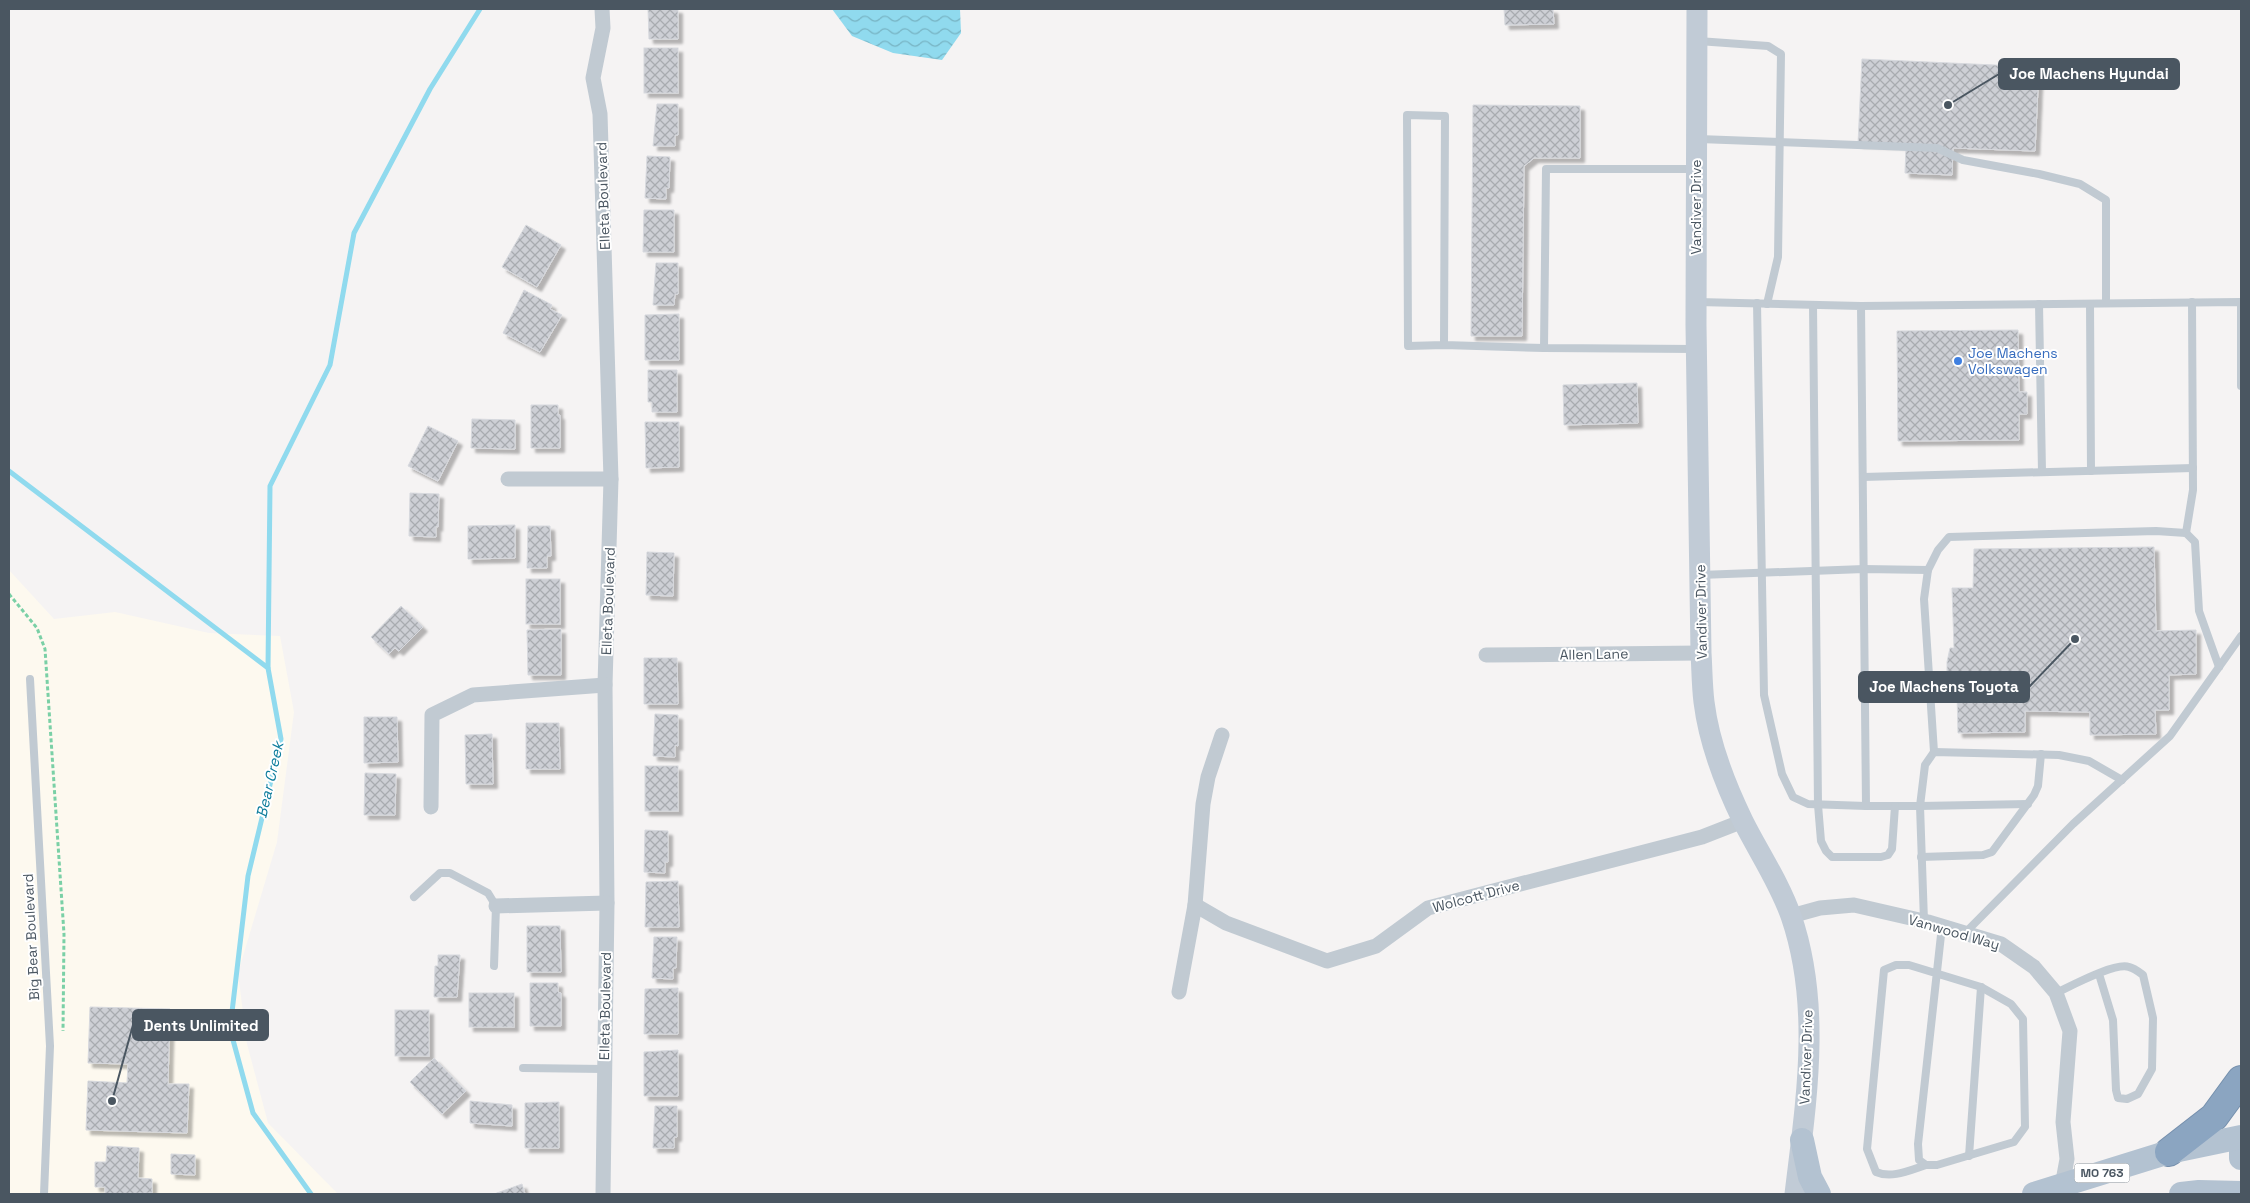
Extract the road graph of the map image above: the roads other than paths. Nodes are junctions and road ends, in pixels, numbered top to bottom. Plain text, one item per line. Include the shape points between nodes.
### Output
1 (602, 9) edge
2 (1697, 9) edge
3 (1697, 41) junction
4 (1697, 139) junction
5 (1780, 142) junction
6 (1696, 169) junction
7 (1696, 302) junction
8 (2192, 302) junction
9 (2106, 303) junction
10 (1757, 304) junction
11 (1767, 304) junction
12 (2039, 304) junction
13 (2090, 304) junction
14 (1813, 305) junction
15 (1861, 306) junction
16 (1444, 345) junction
17 (1544, 348) junction
18 (1696, 350) junction
19 (2241, 386) edge
20 (2193, 468) junction
21 (2092, 471) junction
22 (2042, 472) junction
23 (1863, 477) junction
24 (508, 479) dead end
25 (611, 479) junction
26 (2186, 533) junction
27 (1864, 569) junction
28 (1928, 570) junction
29 (1817, 571) junction
30 (1763, 573) junction
31 (1700, 576) junction
32 (2241, 636) edge
33 (1701, 653) junction
34 (1486, 656) dead end
35 (2219, 667) junction
36 (30, 679) dead end
37 (605, 685) junction
38 (1222, 735) dead end
39 (1934, 752) junction
40 (2041, 754) junction
41 (2122, 780) junction
42 (2028, 804) junction
43 (1818, 805) junction
44 (1866, 806) junction
45 (1895, 806) junction
46 (1920, 806) junction
47 (432, 807) dead end
48 (1744, 821) junction
49 (1921, 857) junction
50 (414, 897) dead end
51 (607, 903) junction
52 (1195, 905) junction
53 (496, 906) junction
54 (1790, 916) junction
55 (1924, 921) junction
56 (1942, 926) junction
57 (1966, 932) junction
58 (494, 966) dead end
59 (2098, 974) junction
60 (1937, 975) junction
61 (1980, 987) junction
62 (1179, 992) dead end
63 (2056, 993) junction
64 (523, 1068) dead end
65 (604, 1069) junction
66 (2241, 1080) edge
67 (2241, 1137) edge
68 (1802, 1140) junction
69 (2241, 1147) edge
70 (2169, 1152) junction
71 (1969, 1156) junction
72 (2241, 1158) edge
73 (1926, 1165) junction
74 (2062, 1186) junction
75 (2241, 1193) edge
76 (44, 1194) edge
77 (603, 1194) edge
78 (1795, 1194) edge
79 (1819, 1194) edge
80 (2034, 1194) edge
81 (2181, 1194) edge

1 - 25 street, Elleta Boulevard via 603,28 593,78 600,114
2 - 3 main road, Vandiver Drive
3 - 4 main road, Vandiver Drive
3 - 5 lane via 1768,46 1781,54
4 - 5 lane
4 - 6 main road, Vandiver Drive
5 - 9 lane via 1937,148 1963,160 2080,184 2106,200
5 - 11 lane via 1778,257
6 - 7 main road, Vandiver Drive
6 - 17 lane via 1546,169
7 - 10 lane
7 - 18 main road, Vandiver Drive
8 - 9 lane
8 - 19 lane via 2241,302
8 - 20 lane
9 - 13 lane
10 - 11 lane
10 - 30 lane
11 - 14 lane
12 - 13 lane
12 - 15 lane
12 - 22 lane
13 - 21 lane
14 - 15 lane
14 - 29 lane
15 - 23 lane
16 - 16 lane via 1445,116 1407,115 1408,346
16 - 17 lane
17 - 18 lane
18 - 31 main road, Vandiver Drive
20 - 21 lane
20 - 26 lane
21 - 22 lane
22 - 23 lane
23 - 27 lane
24 - 25 street
25 - 37 street, Elleta Boulevard
26 - 28 lane via 2156,531 1949,537
26 - 35 lane via 2195,542 2199,612
27 - 28 lane
27 - 29 lane
27 - 44 lane
28 - 39 lane via 1924,599
29 - 30 lane
29 - 43 lane
30 - 31 lane
30 - 43 lane via 1764,695 1782,774 1793,797
31 - 33 main road, Vandiver Drive
32 - 35 lane
33 - 34 street, Allen Lane
33 - 48 main road, Vandiver Drive via 1704,703 1710,733 1722,773
35 - 41 lane via 2170,736
36 - 76 lane, Big Bear Boulevard via 50,1046
37 - 47 street via 473,695 432,715
37 - 51 street, Elleta Boulevard
38 - 52 street via 1206,786
39 - 40 lane
39 - 46 lane via 1925,765
40 - 41 lane via 2089,761
40 - 42 lane via 2038,786
41 - 57 lane via 2073,824
42 - 46 lane
42 - 49 lane via 1992,852
43 - 44 lane
43 - 45 lane via 1821,840 1832,857 1888,855 1892,849
44 - 45 lane
45 - 46 lane
46 - 49 lane
48 - 52 street, Wolcott Drive via 1702,837 1428,908 1376,946 1327,961 1226,923
48 - 54 main road, Vandiver Drive via 1771,871
49 - 55 lane
50 - 53 lane via 440,874 450,874 488,893
51 - 53 street
51 - 65 street, Elleta Boulevard
52 - 62 street
53 - 58 lane
54 - 55 street, Vanwood Way via 1820,908 1854,905
54 - 68 main road, Vandiver Drive via 1807,986 1810,1021
55 - 56 street, Vanwood Way
56 - 57 street, Vanwood Way
56 - 60 lane
57 - 63 street, Vanwood Way via 2001,944 2034,967
59 - 59 lane via 2128,966 2143,975 2153,1018 2152,1068 2138,1094 2127,1098 2118,1098 2116,1090 2113,1020
59 - 63 lane
60 - 61 lane
60 - 73 lane via 1918,1144 1919,1160
60 - 73 lane via 1909,965 1896,965 1884,970 1867,1149 1876,1172 1884,1175
61 - 71 lane
61 - 71 lane via 2012,1004 2023,1019 2026,1127 2014,1142
63 - 74 street, Vanwood Way via 2070,1031 2063,1122 2066,1159
64 - 65 lane
65 - 77 street, Elleta Boulevard
66 - 70 highway via 2214,1117
67 - 70 main road, MO 763
68 - 78 main road, Vandiver Drive
68 - 79 main road via 1810,1177
69 - 72 main road
70 - 74 main road, MO 763
71 - 73 lane via 1936,1166
74 - 80 main road, MO 763
75 - 81 main road

